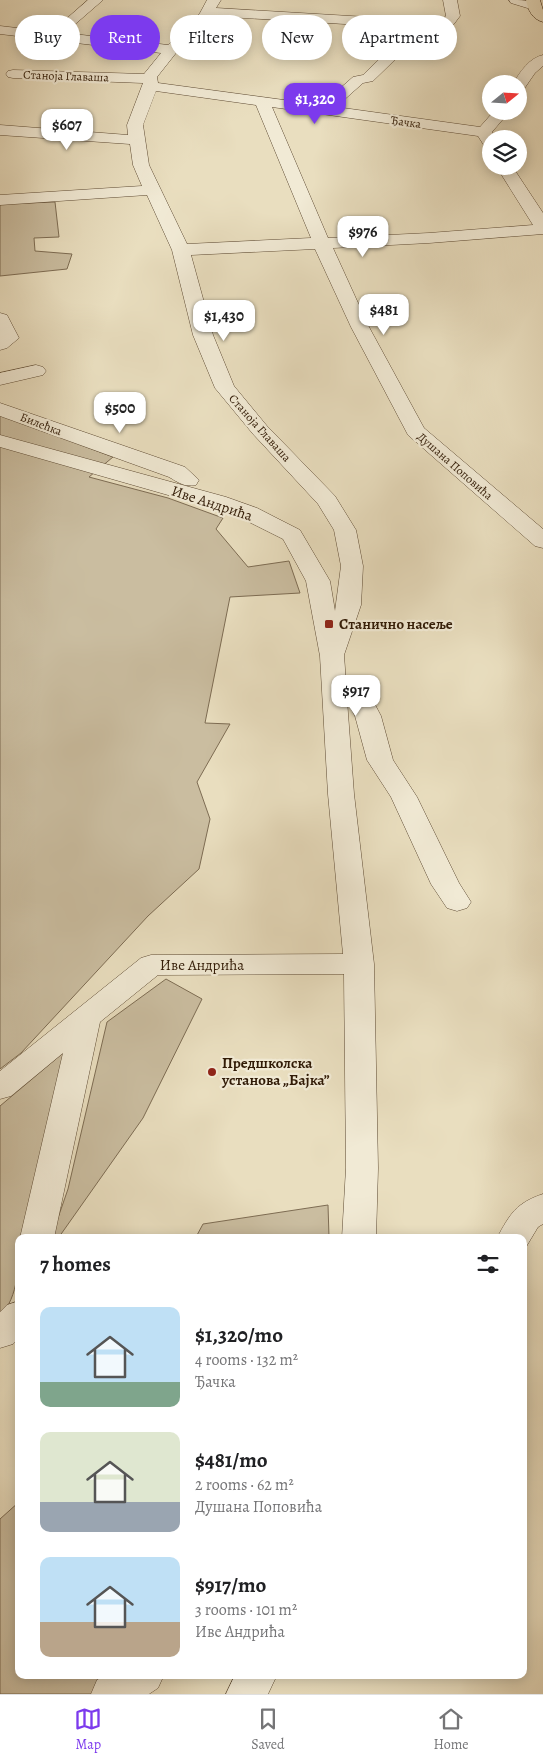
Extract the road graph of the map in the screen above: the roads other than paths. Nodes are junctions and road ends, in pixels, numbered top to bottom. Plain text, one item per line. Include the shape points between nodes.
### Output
1 (96, 0) edge
2 (450, 0) edge
3 (516, 0) edge
4 (534, 3) edge
5 (211, 6) edge
6 (78, 15) edge
7 (452, 15) edge
8 (342, 17) edge
9 (543, 18) edge
10 (0, 30) edge
11 (15, 32) edge
12 (80, 39) edge
13 (15, 42) edge
14 (8, 46) dead end
15 (170, 50) edge
16 (170, 52) edge
17 (543, 59) edge
18 (387, 60) edge
19 (13, 74) dead end
20 (526, 75) edge
21 (150, 83) junction
22 (263, 102) junction
23 (322, 111) junction
24 (0, 130) edge
25 (482, 137) edge
26 (137, 140) junction
27 (513, 175) edge
28 (153, 190) junction
29 (0, 200) edge
30 (543, 227) edge
31 (322, 244) junction
32 (181, 250) junction
33 (0, 319) edge
34 (0, 344) edge
35 (36, 371) dead end
36 (0, 379) edge
37 (0, 408) edge
38 (0, 441) edge
39 (218, 502) junction
40 (543, 541) edge
41 (332, 656) junction
42 (334, 691) junction
43 (457, 902) dead end
44 (359, 964) junction
45 (86, 1018) junction
46 (0, 1088) edge
47 (543, 1206) edge
48 (38, 1234) edge
49 (359, 1234) edge
50 (516, 1234) edge
51 (15, 1319) edge
52 (0, 1334) edge
53 (136, 1679) edge
54 (254, 1679) edge
55 (112, 1694) edge
56 (247, 1694) edge

1 - 6 street
2 - 7 street
3 - 4 street
4 - 9 main road
5 - 8 street
10 - 11 street
12 - 15 street
13 - 14 street
16 - 21 street, Станоја Главаша
17 - 20 street
18 - 23 street via 368,78 358,80
19 - 21 street, Станоја Главаша
21 - 22 street, Ђачка
21 - 26 street, Станоја Главаша via 135,125
22 - 23 street, Ђачка
22 - 31 street, Душана Поповића
23 - 25 street, Ђачка
24 - 26 street
26 - 28 street, Станоја Главаша via 142,165
27 - 30 street via 527,190
28 - 29 street
28 - 32 street, Станоја Главаша
30 - 31 street
31 - 32 street
31 - 40 street, Душана Поповића via 415,431
32 - 41 street, Станоја Главаша via 203,335 225,388 327,500 345,530 352,566 349,606
33 - 34 street via 9,338
35 - 36 street
37 - 39 street, Билећка via 177,472
38 - 39 street, Иве Андрића
39 - 41 street, Иве Андрића via 249,513 292,535 318,581
41 - 42 street, Иве Андрића
42 - 43 street via 344,690 358,695 368,716 380,760 404,797 445,884
42 - 44 street, Иве Андрића
44 - 45 street, Иве Андрића via 151,965
44 - 49 street, Иве Андрића via 362,1168
45 - 46 street, Иве Андрића
45 - 48 street
47 - 50 street via 526,1218
51 - 52 street
53 - 55 street
54 - 56 street

